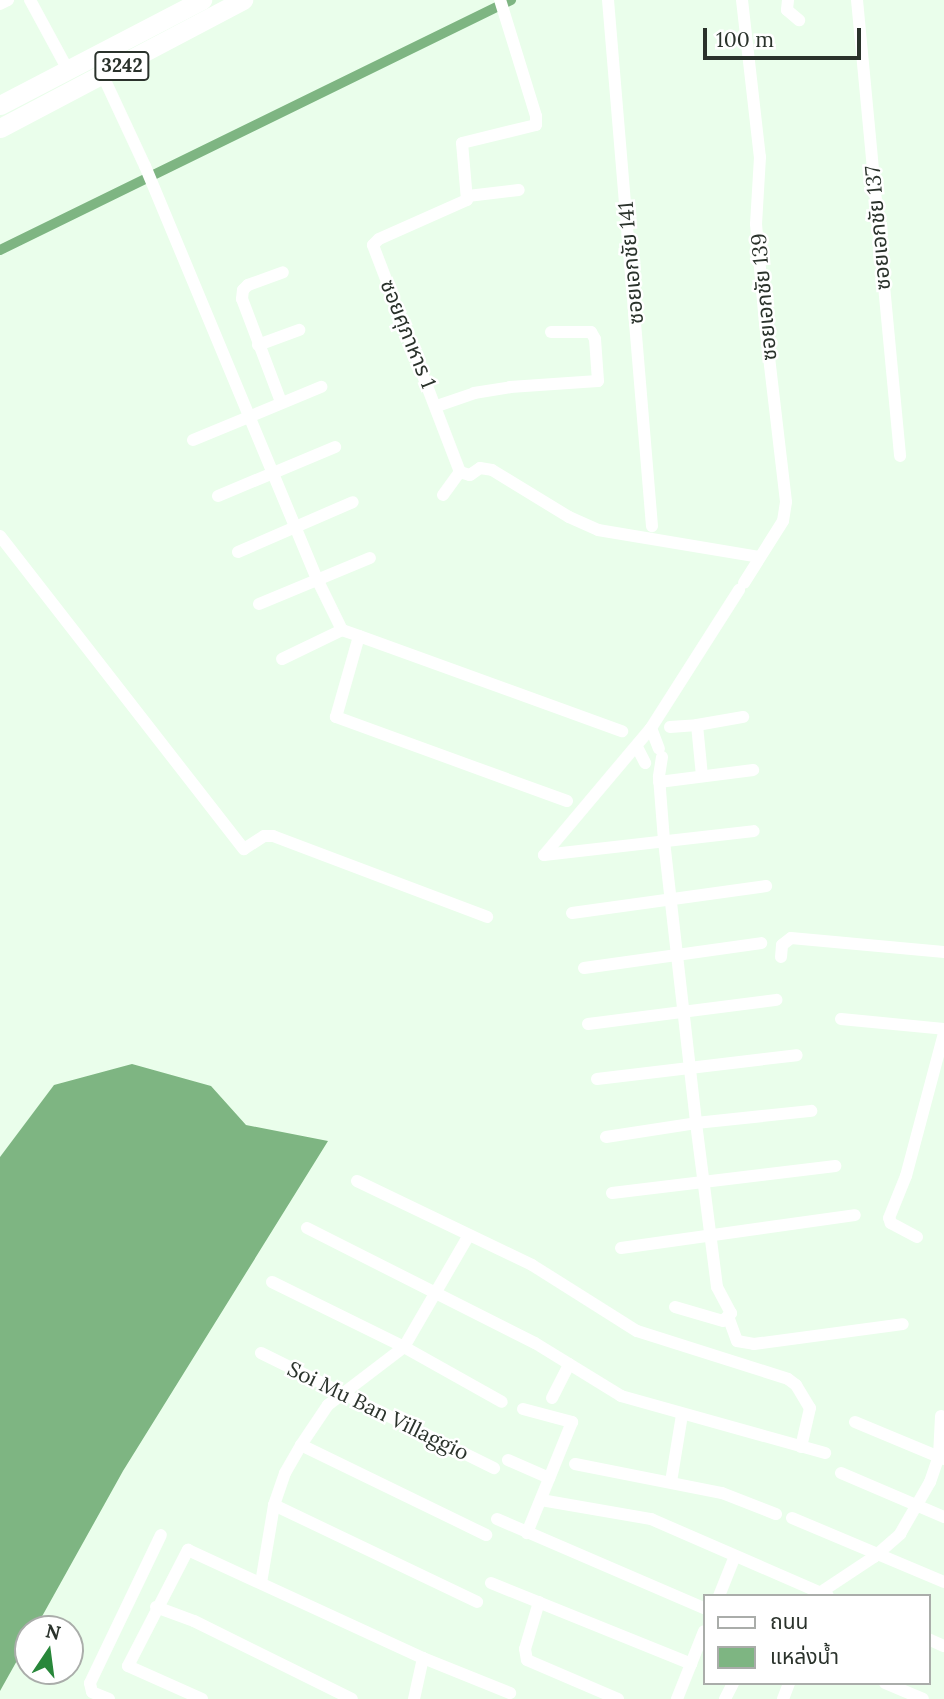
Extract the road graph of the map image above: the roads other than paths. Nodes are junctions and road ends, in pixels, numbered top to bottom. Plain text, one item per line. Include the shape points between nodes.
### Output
1 (8, 0) edge
2 (30, 0) edge
3 (202, 0) edge
4 (243, 0) edge
5 (608, 0) edge
6 (742, 0) edge
7 (788, 0) edge
8 (857, 0) edge
9 (500, 1) edge
10 (0, 4) edge
11 (799, 20) dead end
12 (68, 70) junction
13 (103, 76) junction
14 (0, 105) edge
15 (0, 128) edge
16 (519, 190) dead end
17 (468, 197) junction
18 (283, 272) dead end
19 (299, 330) dead end
20 (551, 332) dead end
21 (258, 345) junction
22 (321, 387) dead end
23 (281, 402) junction
24 (437, 406) junction
25 (250, 418) junction
26 (193, 440) dead end
27 (335, 447) dead end
28 (900, 456) dead end
29 (272, 472) junction
30 (460, 472) junction
31 (443, 495) dead end
32 (218, 496) dead end
33 (354, 502) dead end
34 (296, 525) junction
35 (652, 526) dead end
36 (0, 536) edge
37 (238, 552) dead end
38 (758, 556) junction
39 (370, 558) dead end
40 (317, 579) junction
41 (259, 604) dead end
42 (342, 630) junction
43 (359, 636) junction
44 (282, 659) dead end
45 (743, 718) dead end
46 (697, 724) junction
47 (670, 727) dead end
48 (651, 728) junction
49 (622, 731) dead end
50 (637, 747) junction
51 (753, 770) dead end
52 (653, 774) junction
53 (702, 776) junction
54 (567, 801) dead end
55 (754, 831) dead end
56 (664, 841) junction
57 (766, 886) dead end
58 (670, 898) junction
59 (572, 913) dead end
60 (487, 917) dead end
61 (761, 943) dead end
62 (944, 952) edge
63 (677, 955) junction
64 (781, 957) dead end
65 (584, 968) dead end
66 (776, 1000) dead end
67 (683, 1012) junction
68 (841, 1019) dead end
69 (588, 1024) dead end
70 (944, 1031) edge
71 (797, 1055) dead end
72 (690, 1068) junction
73 (597, 1079) dead end
74 (811, 1111) dead end
75 (696, 1123) junction
76 (606, 1137) dead end
77 (835, 1166) dead end
78 (357, 1181) dead end
79 (704, 1181) junction
80 (612, 1193) dead end
81 (855, 1215) dead end
82 (307, 1228) dead end
83 (469, 1234) junction
84 (711, 1236) junction
85 (917, 1237) dead end
86 (621, 1248) dead end
87 (272, 1282) dead end
88 (435, 1291) junction
89 (675, 1307) dead end
90 (729, 1319) junction
91 (903, 1324) dead end
92 (404, 1347) junction
93 (261, 1353) dead end
94 (569, 1364) junction
95 (341, 1392) junction
96 (552, 1398) dead end
97 (502, 1402) dead end
98 (523, 1409) dead end
99 (682, 1415) junction
100 (941, 1416) dead end
101 (855, 1422) dead end
102 (301, 1445) junction
103 (801, 1447) junction
104 (825, 1454) dead end
105 (941, 1457) edge
106 (508, 1460) dead end
107 (575, 1464) dead end
108 (494, 1468) dead end
109 (841, 1473) dead end
110 (549, 1478) junction
111 (671, 1482) junction
112 (541, 1500) junction
113 (274, 1505) junction
114 (919, 1506) junction
115 (776, 1514) dead end
116 (944, 1517) edge
117 (792, 1518) dead end
118 (497, 1519) dead end
119 (527, 1533) junction
120 (161, 1535) dead end
121 (486, 1535) dead end
122 (878, 1553) junction
123 (735, 1556) junction
124 (261, 1583) junction
125 (491, 1583) dead end
126 (944, 1583) edge
127 (720, 1594) edge
128 (819, 1594) edge
129 (822, 1594) edge
130 (477, 1602) dead end
131 (539, 1602) junction
132 (156, 1607) junction
133 (702, 1607) edge
134 (702, 1636) edge
135 (423, 1658) junction
136 (691, 1664) junction
137 (890, 1685) edge
138 (510, 1693) dead end
139 (109, 1699) edge
140 (202, 1699) edge
141 (352, 1699) edge
142 (414, 1699) edge
143 (618, 1699) edge
144 (677, 1699) edge
145 (923, 1699) edge

1 - 10 street
2 - 12 street
3 - 12 main road, 3242
4 - 13 main road, 3242
5 - 35 street, ซอยเอกชัย 141
6 - 38 street, ซอยเอกชัย 139 via 760,157 757,224 761,285 786,502 783,522
7 - 11 street via 787,10
8 - 28 street, ซอยเอกชัย 137
9 - 17 street via 536,125 462,143
12 - 14 main road, 3242
13 - 15 main road, 3242
13 - 25 street
16 - 17 street
17 - 24 street, ซอยศุภาหาร 1 via 373,245
18 - 21 street via 243,290
19 - 21 street
20 - 24 street via 591,331 598,381 510,387
21 - 23 street
22 - 23 street
23 - 25 street
24 - 30 street, ซอยศุภาหาร 1
25 - 26 street
25 - 29 street
27 - 29 street
29 - 32 street
29 - 34 street
30 - 31 street
30 - 38 street via 470,475 480,468 492,470 598,530
33 - 34 street
34 - 37 street
34 - 40 street
36 - 60 street via 244,849 264,836 273,836
38 - 48 street, ซอยเอกชัย 139
39 - 40 street
40 - 41 street
40 - 42 street
42 - 43 street
42 - 44 street
43 - 49 street
43 - 54 street via 336,717
45 - 46 street
46 - 47 street
46 - 53 street
48 - 50 street, ซอยเอกชัย 139
48 - 52 street via 661,753
50 - 52 street
50 - 56 street, ซอยเอกชัย 139 via 544,855
51 - 53 street
52 - 53 street
52 - 56 street
55 - 56 street
56 - 58 street
57 - 58 street
58 - 59 street
58 - 63 street
61 - 63 street
62 - 64 street via 791,938 782,945
63 - 65 street
63 - 67 street
66 - 67 street
67 - 69 street
67 - 72 street
68 - 70 street
70 - 85 street via 906,1176 888,1218
71 - 72 street
72 - 73 street
72 - 75 street
74 - 75 street
75 - 76 street
75 - 79 street
77 - 79 street
78 - 83 street
79 - 80 street
79 - 84 street
81 - 84 street
82 - 88 street
83 - 88 street
83 - 103 street via 566,1284 637,1331 788,1379 810,1408
84 - 86 street
84 - 90 street via 717,1287 730,1305
87 - 92 street
88 - 92 street
88 - 94 street
89 - 90 street
90 - 91 street via 737,1341 754,1344
92 - 95 street
92 - 97 street
93 - 95 street, Soi Mu Ban Villaggio
94 - 96 street
94 - 99 street via 621,1396
95 - 102 street
95 - 108 street, Soi Mu Ban Villaggio
98 - 110 street via 572,1422
99 - 103 street
99 - 111 street
100 - 105 street
101 - 105 street
102 - 113 street
102 - 121 street
103 - 104 street
105 - 114 street
106 - 110 street
107 - 111 street
109 - 114 street
110 - 112 street
111 - 115 street via 734,1496
112 - 119 street
112 - 123 street via 651,1519
113 - 124 street
113 - 130 street
114 - 116 street
114 - 122 street via 900,1534
117 - 122 street
118 - 119 street
119 - 133 street
120 - 139 street via 90,1683 92,1692
122 - 126 street
122 - 129 street
123 - 127 street
123 - 128 street
124 - 132 street via 188,1550
124 - 135 street
125 - 131 street
131 - 136 street
131 - 143 street via 525,1649 527,1660
132 - 140 street via 128,1666
132 - 141 street
134 - 136 street
135 - 138 street
135 - 142 street
136 - 144 street
137 - 145 street

